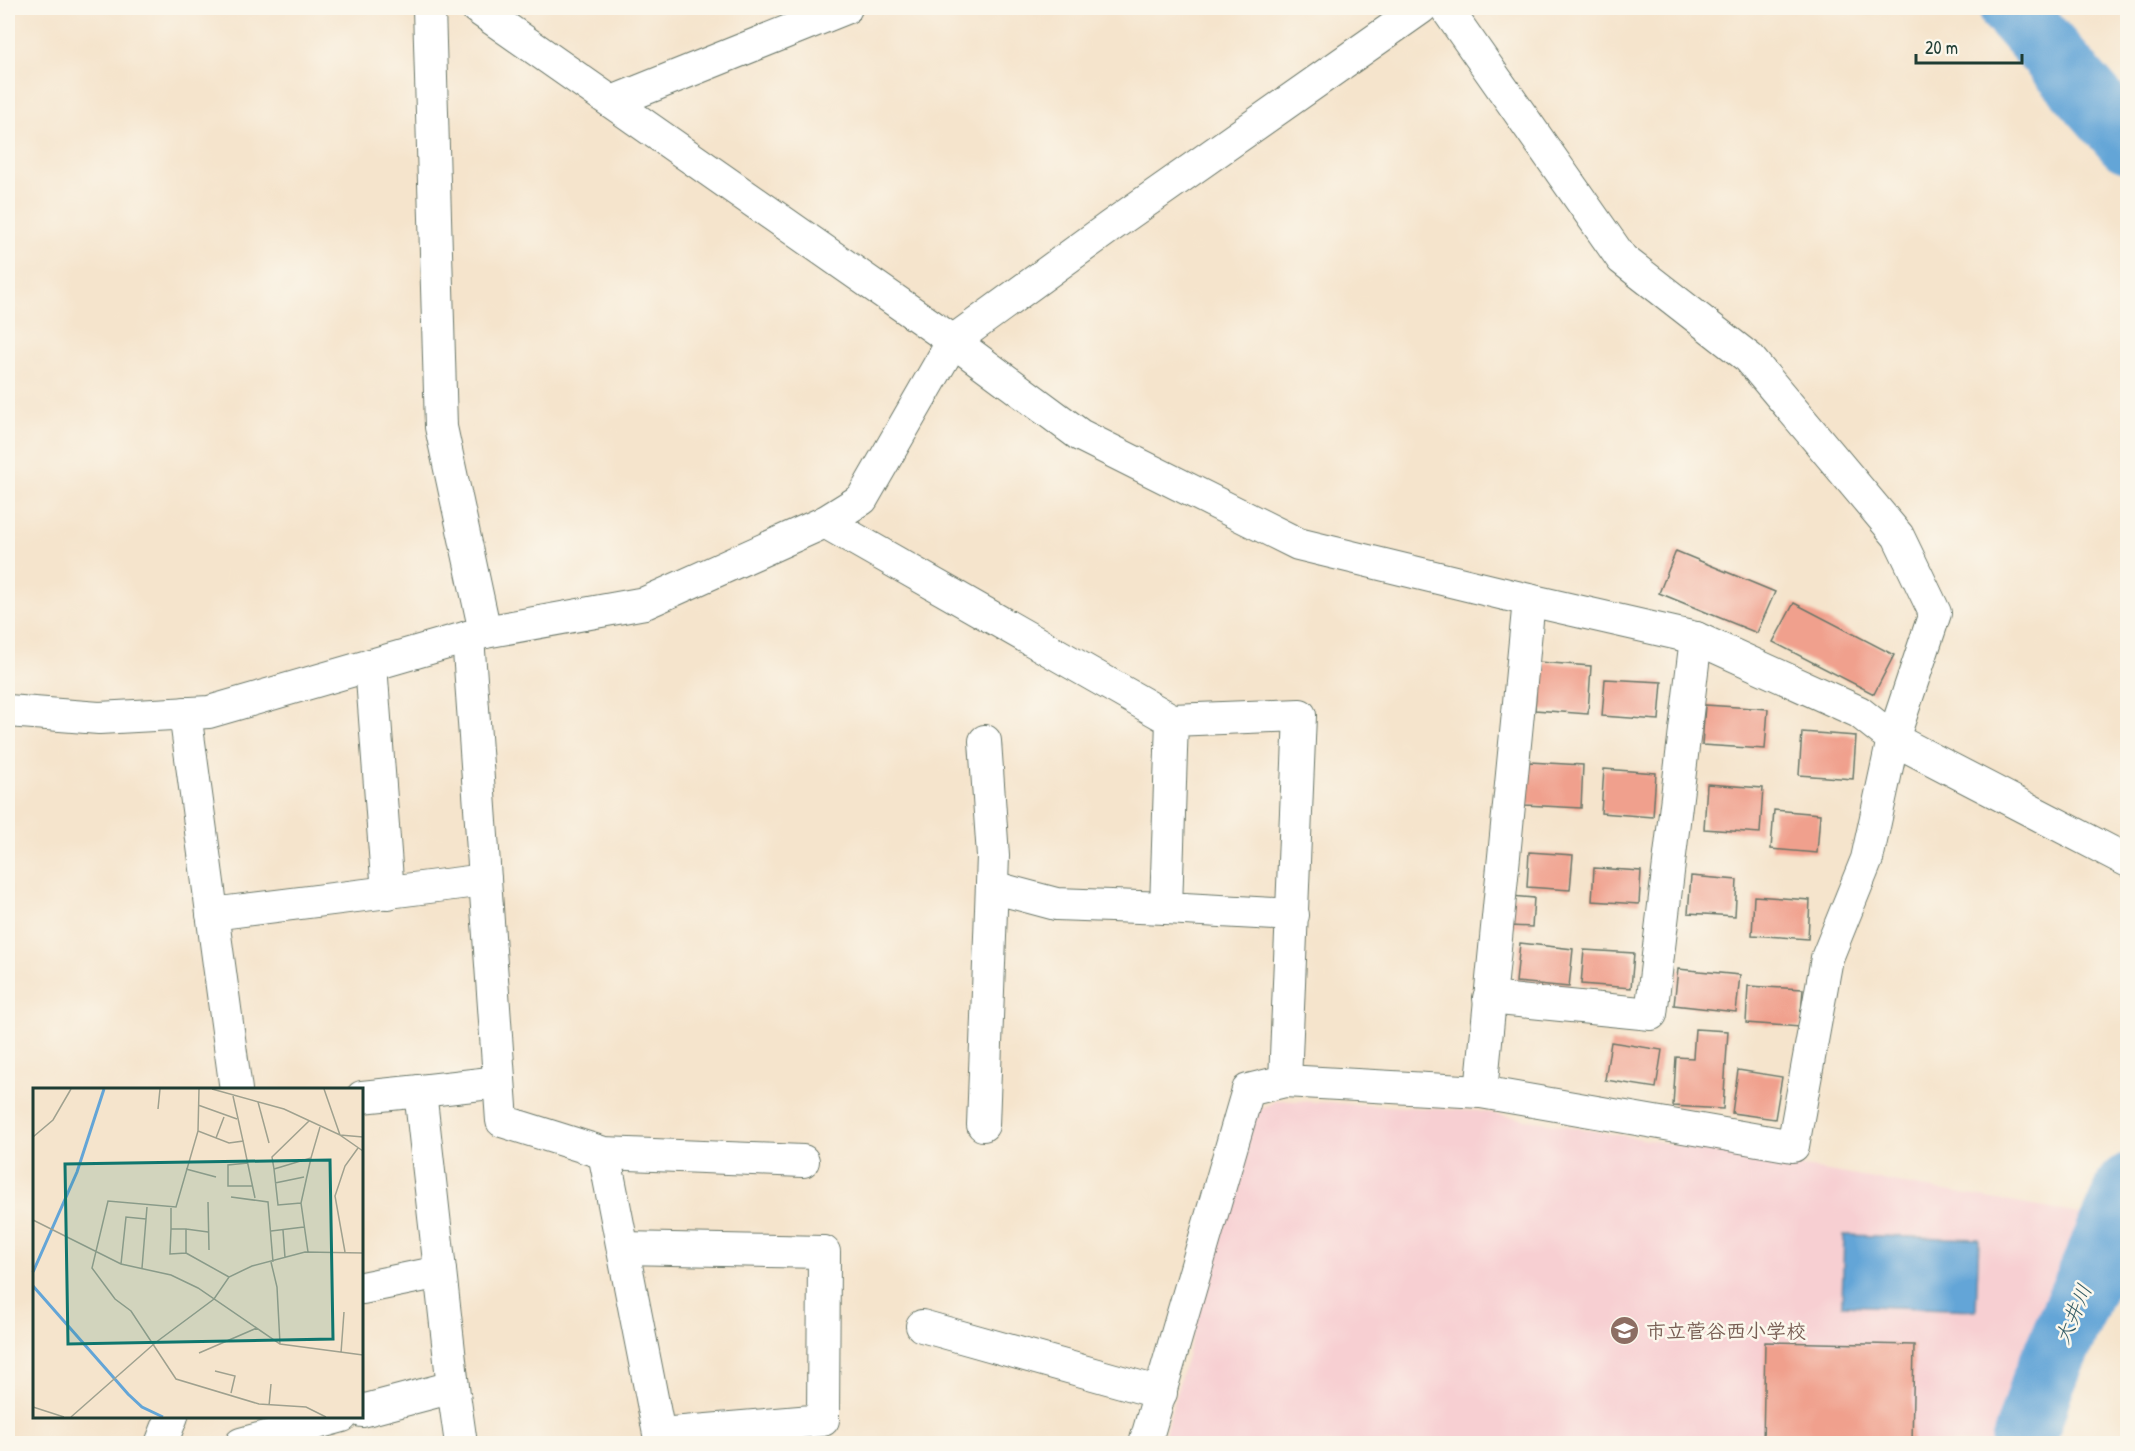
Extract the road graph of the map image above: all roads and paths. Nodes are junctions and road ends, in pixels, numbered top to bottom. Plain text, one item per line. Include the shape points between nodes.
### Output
1 (429, 8) edge
2 (477, 8) edge
3 (846, 8) edge
4 (1421, 8) edge
5 (1446, 8) edge
6 (612, 102) junction
7 (953, 341) junction
8 (825, 522) junction
9 (1529, 600) junction
10 (476, 634) junction
11 (1696, 638) junction
12 (372, 665) junction
13 (8, 711) edge
14 (185, 713) junction
15 (1172, 720) junction
16 (1893, 739) junction
17 (985, 741) dead end
18 (2127, 861) edge
19 (485, 880) junction
20 (992, 887) junction
21 (388, 893) junction
22 (1166, 908) junction
23 (212, 914) junction
24 (1293, 915) junction
25 (1489, 998) junction
26 (1286, 1081) junction
27 (499, 1082) junction
28 (236, 1088) edge
29 (420, 1091) junction
30 (1481, 1092) junction
31 (363, 1097) edge
32 (983, 1125) dead end
33 (604, 1153) junction
34 (803, 1161) dead end
35 (623, 1248) junction
36 (440, 1272) junction
37 (363, 1288) edge
38 (922, 1326) dead end
39 (453, 1387) junction
40 (1161, 1393) junction
41 (363, 1411) edge
42 (171, 1418) edge
43 (335, 1418) edge
44 (660, 1439) edge
45 (161, 1443) edge
46 (241, 1443) edge
47 (461, 1443) edge
48 (1145, 1443) edge

1 - 10 street via 441,427
2 - 6 street
3 - 6 street
4 - 7 street
5 - 16 street via 1622,260 1749,358 1898,536 1935,613
6 - 7 street
7 - 8 street via 862,499
7 - 9 street via 1080,435 1298,544
8 - 10 street via 645,603
8 - 15 street
9 - 11 street
9 - 25 street
10 - 12 street
10 - 19 street
11 - 16 street via 1859,712
11 - 25 street via 1651,1014
12 - 14 street via 209,712
12 - 21 street
13 - 14 street via 99,718
14 - 23 street
15 - 22 street
15 - 24 street via 1299,715
16 - 18 street
16 - 30 street via 1867,859 1827,958 1793,1146
17 - 20 street
19 - 21 street
19 - 27 street
20 - 22 street via 1056,904
20 - 32 street
21 - 23 street
22 - 24 street
23 - 28 street
24 - 26 street
25 - 30 street
26 - 30 street
26 - 40 street via 1248,1090
27 - 29 street
27 - 33 street via 502,1121
29 - 31 street
29 - 36 street
33 - 34 street
33 - 35 street
35 - 44 street
35 - 44 street via 824,1252 823,1420
36 - 37 street
36 - 39 street
38 - 40 street
39 - 41 street
39 - 47 street
40 - 48 street
42 - 45 street
43 - 46 street

